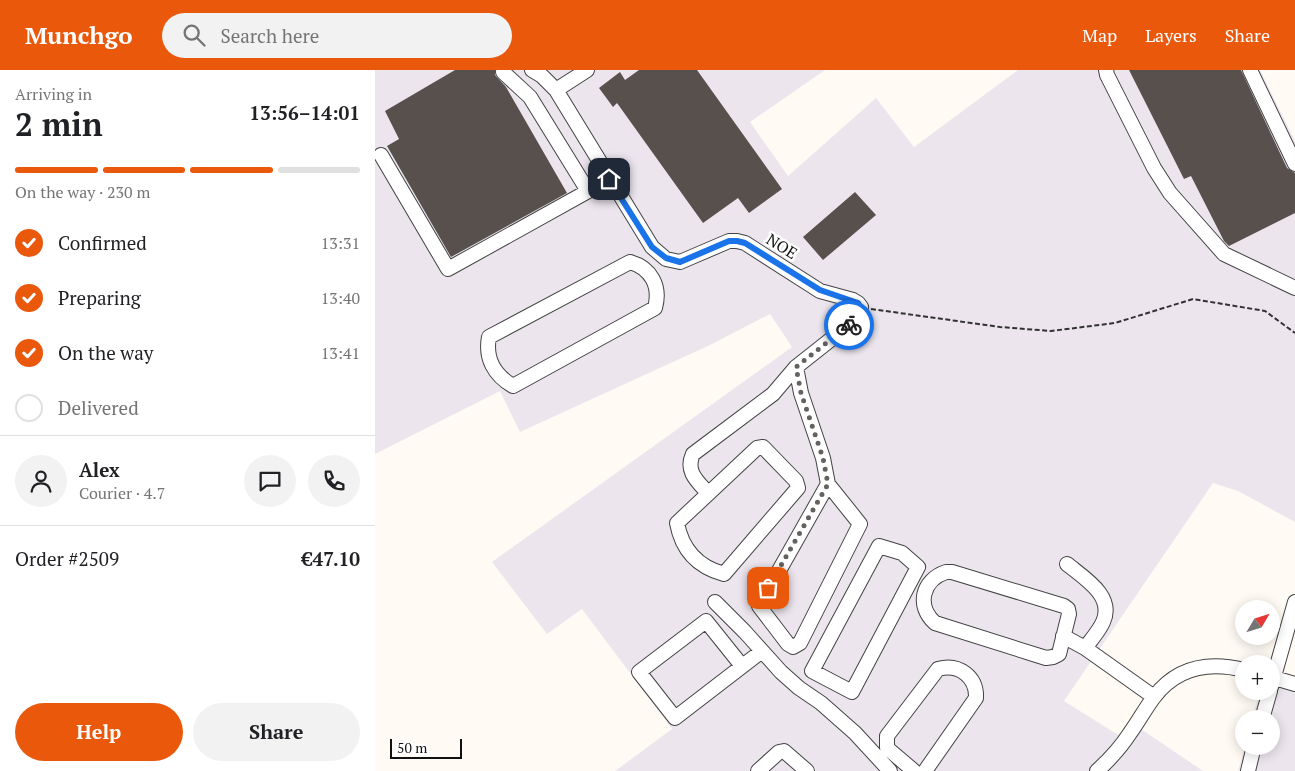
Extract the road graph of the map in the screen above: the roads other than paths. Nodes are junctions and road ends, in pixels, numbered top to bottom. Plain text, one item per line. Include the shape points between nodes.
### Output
1 (532, 70) edge
2 (587, 70) edge
3 (1106, 70) edge
4 (1250, 70) edge
5 (503, 72) dead end
6 (556, 90) junction
7 (381, 156) dead end
8 (1295, 164) edge
9 (609, 179) junction
10 (588, 191) junction
11 (659, 254) junction
12 (650, 274) junction
13 (1295, 288) edge
14 (796, 367) junction
15 (828, 484) junction
16 (708, 494) junction
17 (1067, 564) dead end
18 (715, 602) dead end
19 (1295, 602) edge
20 (1063, 636) junction
21 (1085, 648) junction
22 (762, 651) junction
23 (1280, 655) edge
24 (742, 666) junction
25 (1235, 668) edge
26 (833, 682) junction
27 (1280, 683) edge
28 (1295, 684) edge
29 (1154, 697) junction
30 (821, 703) junction
31 (1252, 755) edge
32 (758, 771) edge
33 (807, 771) edge
34 (890, 771) edge
35 (915, 771) edge
36 (925, 771) edge
37 (1097, 771) edge
38 (1248, 771) edge

1 - 6 street
2 - 6 street
3 - 13 street via 1154,168 1170,193 1224,254
4 - 8 street
5 - 10 street via 530,96
6 - 9 street
7 - 10 street via 448,269
9 - 10 street
9 - 11 street
11 - 12 street
11 - 14 street, NOE via 680,262 729,241 737,241 820,290 858,303 861,307 858,318
12 - 12 street via 630,262 489,337 489,358 495,371 513,386 655,308 657,290
14 - 15 street
14 - 16 street via 773,394 693,454 690,469
15 - 15 street via 759,606 793,647 800,643 860,524
16 - 16 street via 677,523 681,539 695,559 724,574 798,488 796,481 763,447 757,448
17 - 21 street via 1098,589 1106,611 1103,622
18 - 22 street
19 - 23 street
20 - 20 street via 1059,654 1047,658 935,623 925,610 924,593 934,578 952,572 1027,594 1068,609
20 - 21 street
21 - 29 street
22 - 24 street
22 - 30 street via 799,688
24 - 24 street via 675,718 639,672 706,620
25 - 29 street via 1209,666 1189,670 1170,681
26 - 26 street via 852,692 919,567 902,553 879,546 813,671
26 - 30 street
27 - 28 street
29 - 37 street via 1129,735
30 - 34 street
31 - 38 street
32 - 33 street via 784,750
35 - 36 street via 887,748 887,736 938,669 956,668 973,682 976,698

